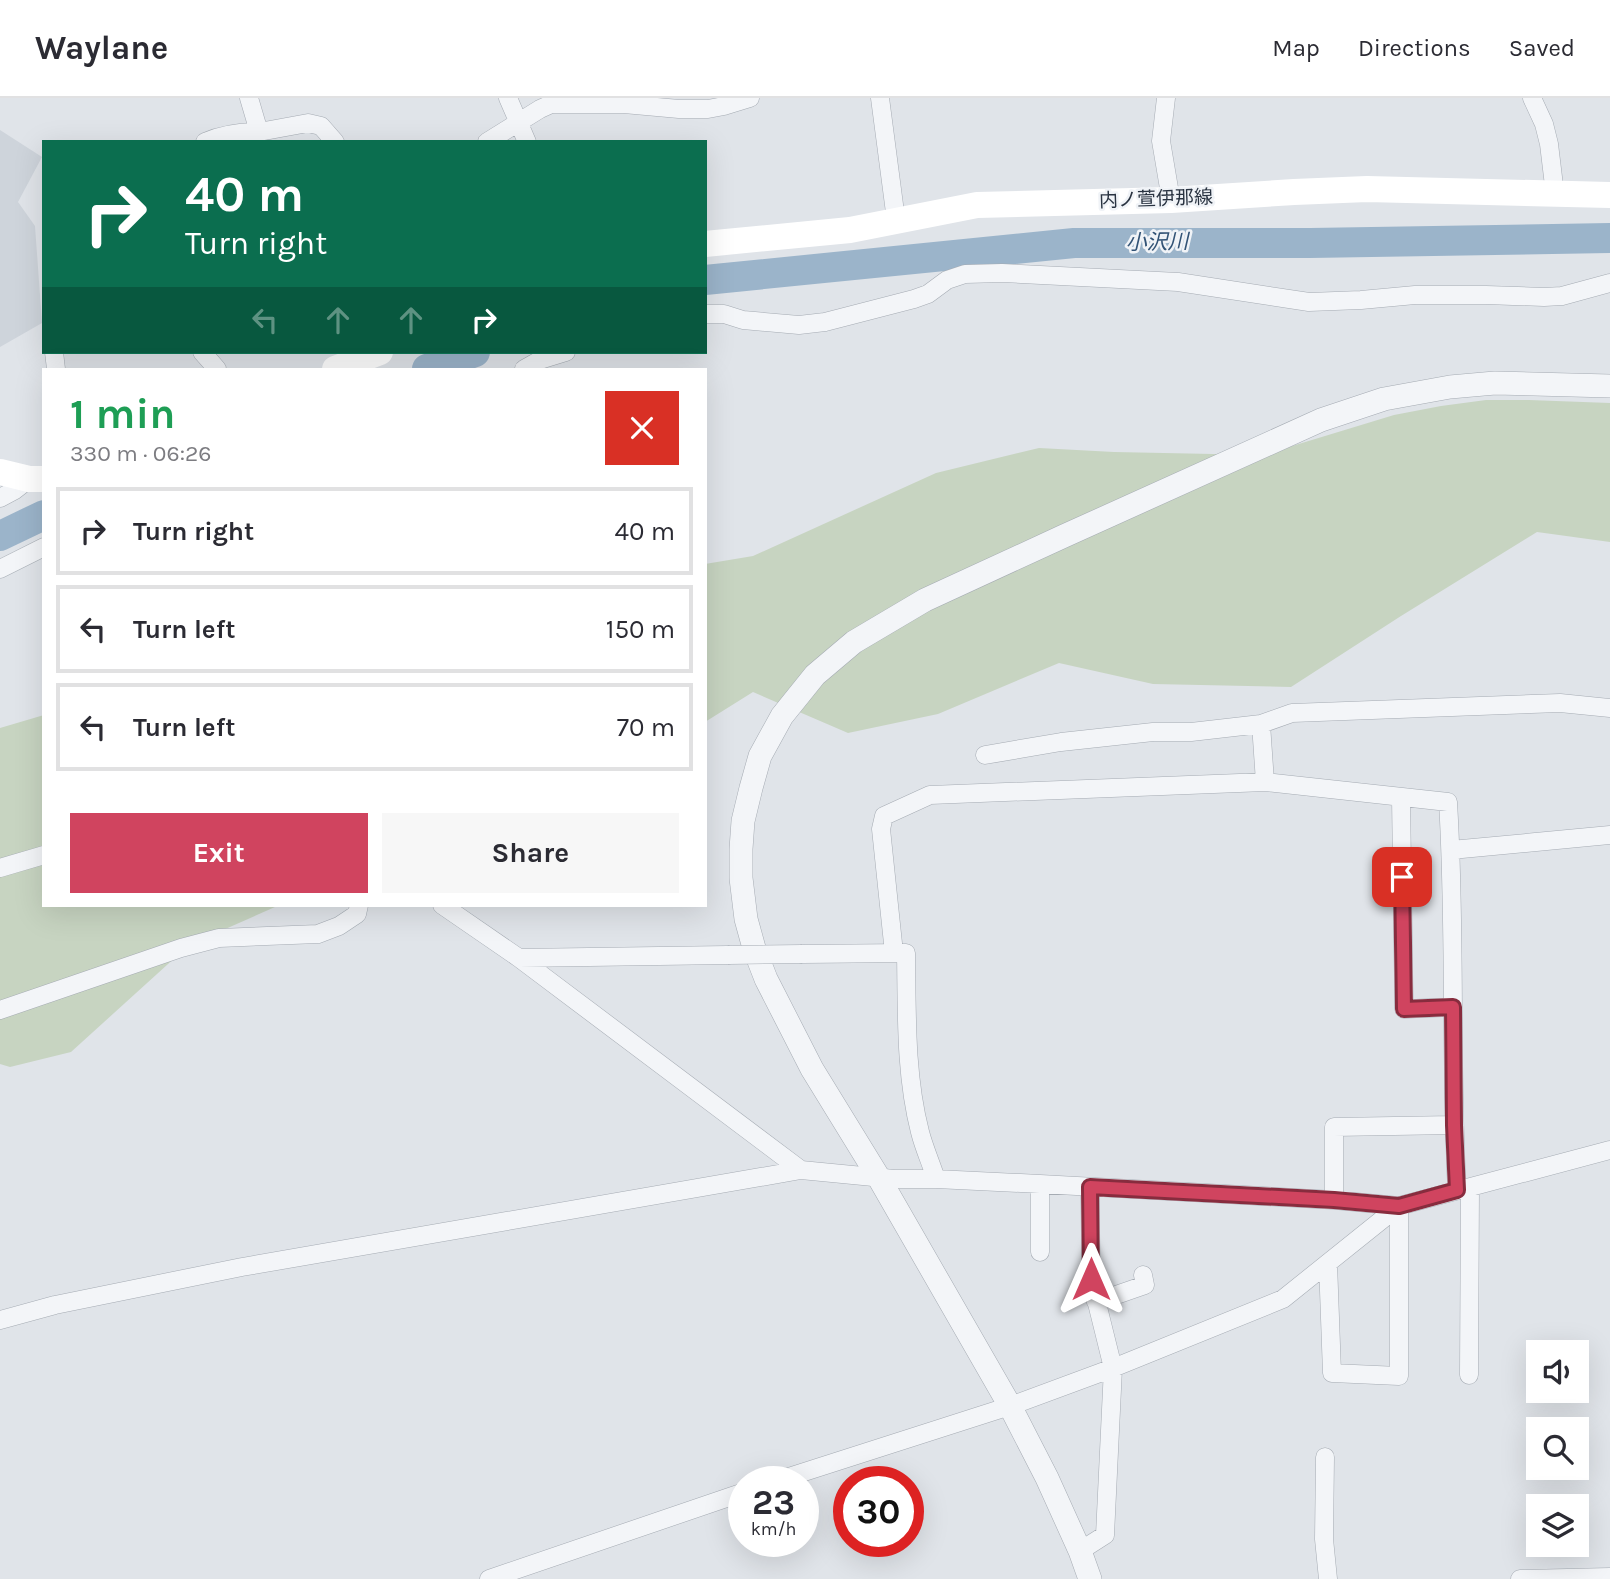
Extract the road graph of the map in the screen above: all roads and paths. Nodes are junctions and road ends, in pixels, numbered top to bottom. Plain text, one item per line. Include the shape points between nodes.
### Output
1 (248, 98) edge
2 (508, 98) edge
3 (750, 98) edge
4 (880, 98) edge
5 (1166, 98) edge
6 (1532, 98) edge
7 (679, 104) edge
8 (519, 123) junction
9 (259, 132) junction
10 (212, 140) edge
11 (333, 140) edge
12 (490, 140) edge
13 (526, 140) edge
14 (1555, 194) junction
15 (1610, 195) edge
16 (1171, 200) junction
17 (896, 220) junction
18 (707, 244) edge
19 (1610, 284) edge
20 (707, 314) edge
21 (204, 354) edge
22 (375, 354) edge
23 (560, 354) edge
24 (216, 368) edge
25 (338, 368) edge
26 (526, 368) edge
27 (1610, 386) edge
28 (0, 471) edge
29 (36, 479) edge
30 (0, 498) edge
31 (42, 548) edge
32 (0, 569) edge
33 (1610, 708) edge
34 (1261, 724) junction
35 (985, 755) dead end
36 (1265, 782) junction
37 (1401, 797) junction
38 (1610, 835) edge
39 (1451, 850) junction
40 (42, 856) edge
41 (0, 868) edge
42 (359, 907) edge
43 (445, 907) edge
44 (894, 953) junction
45 (519, 958) junction
46 (1453, 1007) junction
47 (0, 1010) edge
48 (1454, 1125) junction
49 (1610, 1150) edge
50 (801, 1171) junction
51 (879, 1178) junction
52 (936, 1179) junction
53 (1040, 1184) junction
54 (1090, 1187) junction
55 (1464, 1189) junction
56 (1334, 1200) junction
57 (1399, 1206) junction
58 (1040, 1252) dead end
59 (1328, 1263) junction
60 (1143, 1275) dead end
61 (1096, 1303) junction
62 (0, 1320) edge
63 (1113, 1368) junction
64 (1469, 1375) dead end
65 (1010, 1406) junction
66 (1325, 1457) dead end
67 (819, 1467) edge
68 (728, 1497) edge
69 (1080, 1551) junction
70 (1610, 1577) edge
71 (489, 1579) edge
72 (1090, 1579) edge
73 (1328, 1579) edge
74 (1520, 1579) edge

1 - 9 street
2 - 8 street
3 - 7 street via 708,109
4 - 17 street
5 - 16 street via 1161,141
6 - 14 street via 1549,144
7 - 8 street via 551,104
8 - 12 street
8 - 13 street
9 - 10 street
9 - 11 street via 308,124 321,126
14 - 15 main road, 内ノ萱伊那線
14 - 16 main road, 内ノ萱伊那線 via 1367,190
16 - 17 main road, 内ノ萱伊那線 via 977,205
17 - 18 main road, 内ノ萱伊那線 via 850,230
19 - 20 street via 1544,298 1415,295 1309,302 1178,282 965,274 914,299 825,322 799,326
21 - 24 street
22 - 25 main road
23 - 26 street
27 - 51 street via 1495,383 1450,387 1384,399 1321,420 925,600 855,642 815,675 782,716 760,756 743,821 742,899 766,979 813,1069
28 - 29 main road
29 - 30 street
31 - 32 street
33 - 34 street via 1560,703 1292,713
34 - 35 street via 1061,742
34 - 36 street
36 - 37 street
36 - 44 street via 930,795 918,800 884,816 881,829
37 - 39 street via 1448,802
37 - 46 street via 1404,1009
38 - 39 street
39 - 46 street
40 - 41 street
42 - 47 street via 357,914 340,926 318,933 219,937
43 - 45 street
44 - 45 street, bridge
44 - 52 street via 906,953 911,1083
45 - 50 street
46 - 48 street
48 - 55 street
48 - 56 street via 1334,1127
49 - 55 street
50 - 51 street
50 - 62 street via 242,1268
51 - 52 street
51 - 65 street
52 - 53 street
53 - 54 street
53 - 58 street
54 - 56 street
54 - 61 street via 1091,1279
55 - 57 street
55 - 64 street
56 - 57 street
57 - 59 street
57 - 59 street via 1399,1376 1332,1373
59 - 63 street via 1283,1299
60 - 61 street via 1145,1285
61 - 63 street
63 - 65 street
63 - 69 street via 1105,1535
65 - 67 street
65 - 69 street
66 - 73 street
68 - 71 street
69 - 72 street
70 - 74 street

